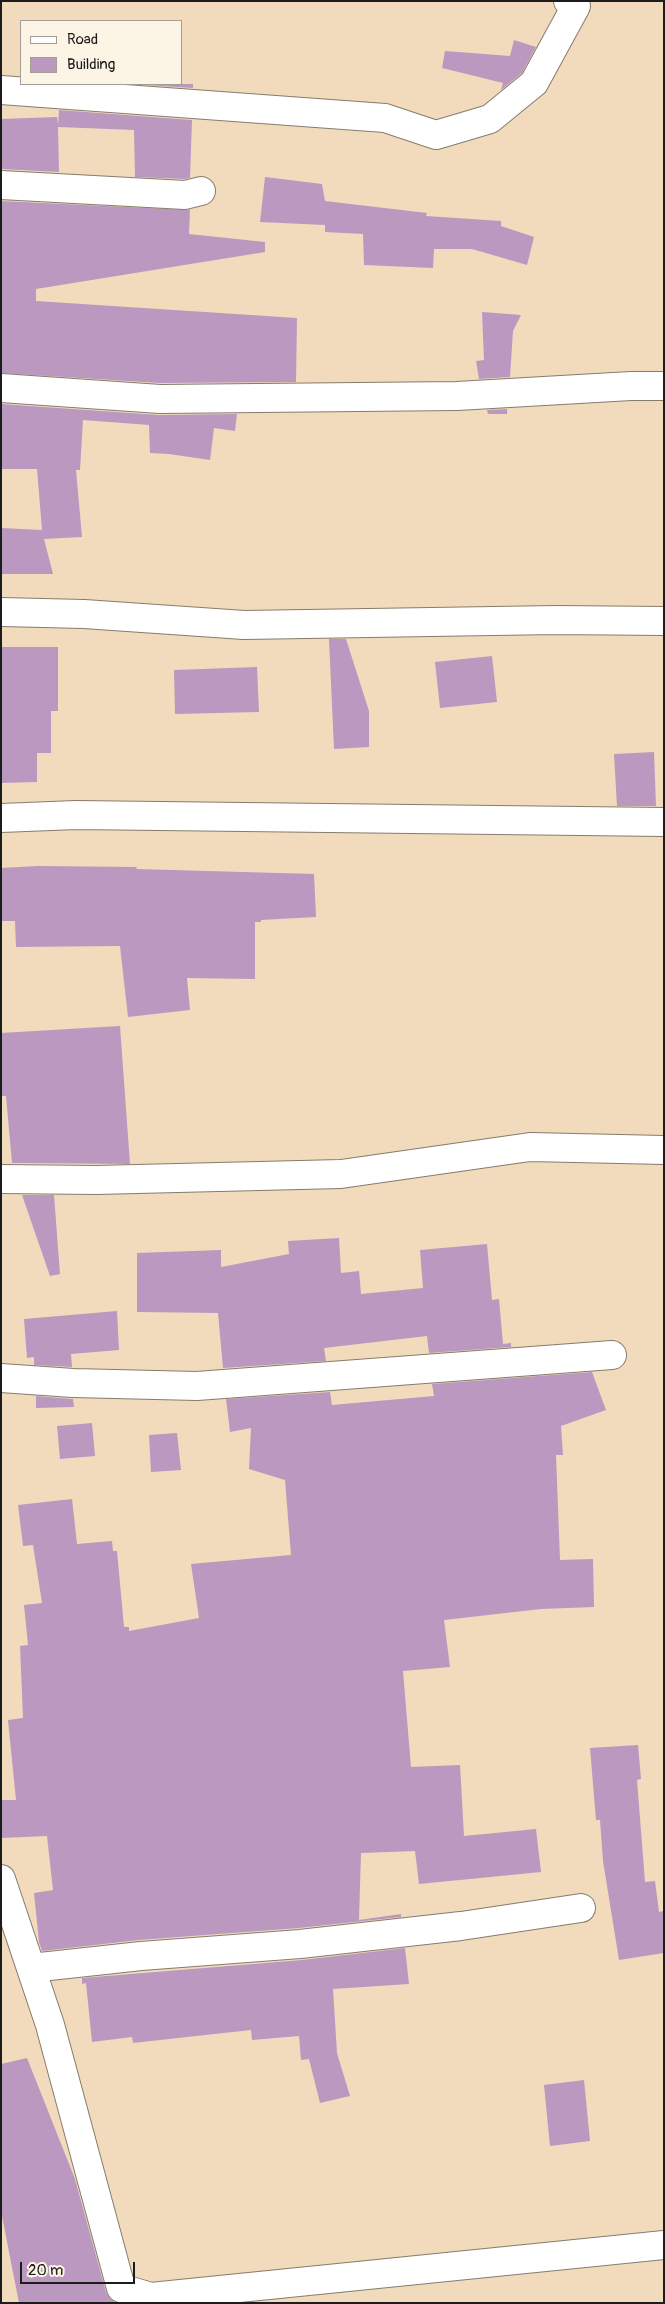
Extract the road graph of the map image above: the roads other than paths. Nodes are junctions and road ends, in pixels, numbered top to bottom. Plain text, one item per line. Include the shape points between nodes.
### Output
1 (568, 1) edge
2 (1, 90) edge
3 (1, 185) edge
4 (201, 191) dead end
5 (664, 386) edge
6 (1, 388) edge
7 (1, 612) edge
8 (664, 621) edge
9 (1, 818) edge
10 (664, 822) edge
11 (664, 1150) edge
12 (1, 1179) edge
13 (612, 1355) dead end
14 (1, 1378) edge
15 (1, 1879) edge
16 (581, 1908) dead end
17 (31, 1968) junction
18 (664, 2245) edge
19 (123, 2295) edge

1 - 2 street via 576,6 534,83 490,119 436,136 385,118
3 - 4 street via 185,195
5 - 6 street via 457,396 160,399
7 - 8 street via 244,625
9 - 10 street via 76,815
11 - 12 street via 530,1147 341,1174
13 - 14 street via 197,1386
15 - 17 street
16 - 17 street via 461,1926 300,1944
17 - 19 street via 50,2025
18 - 19 street via 151,2297

